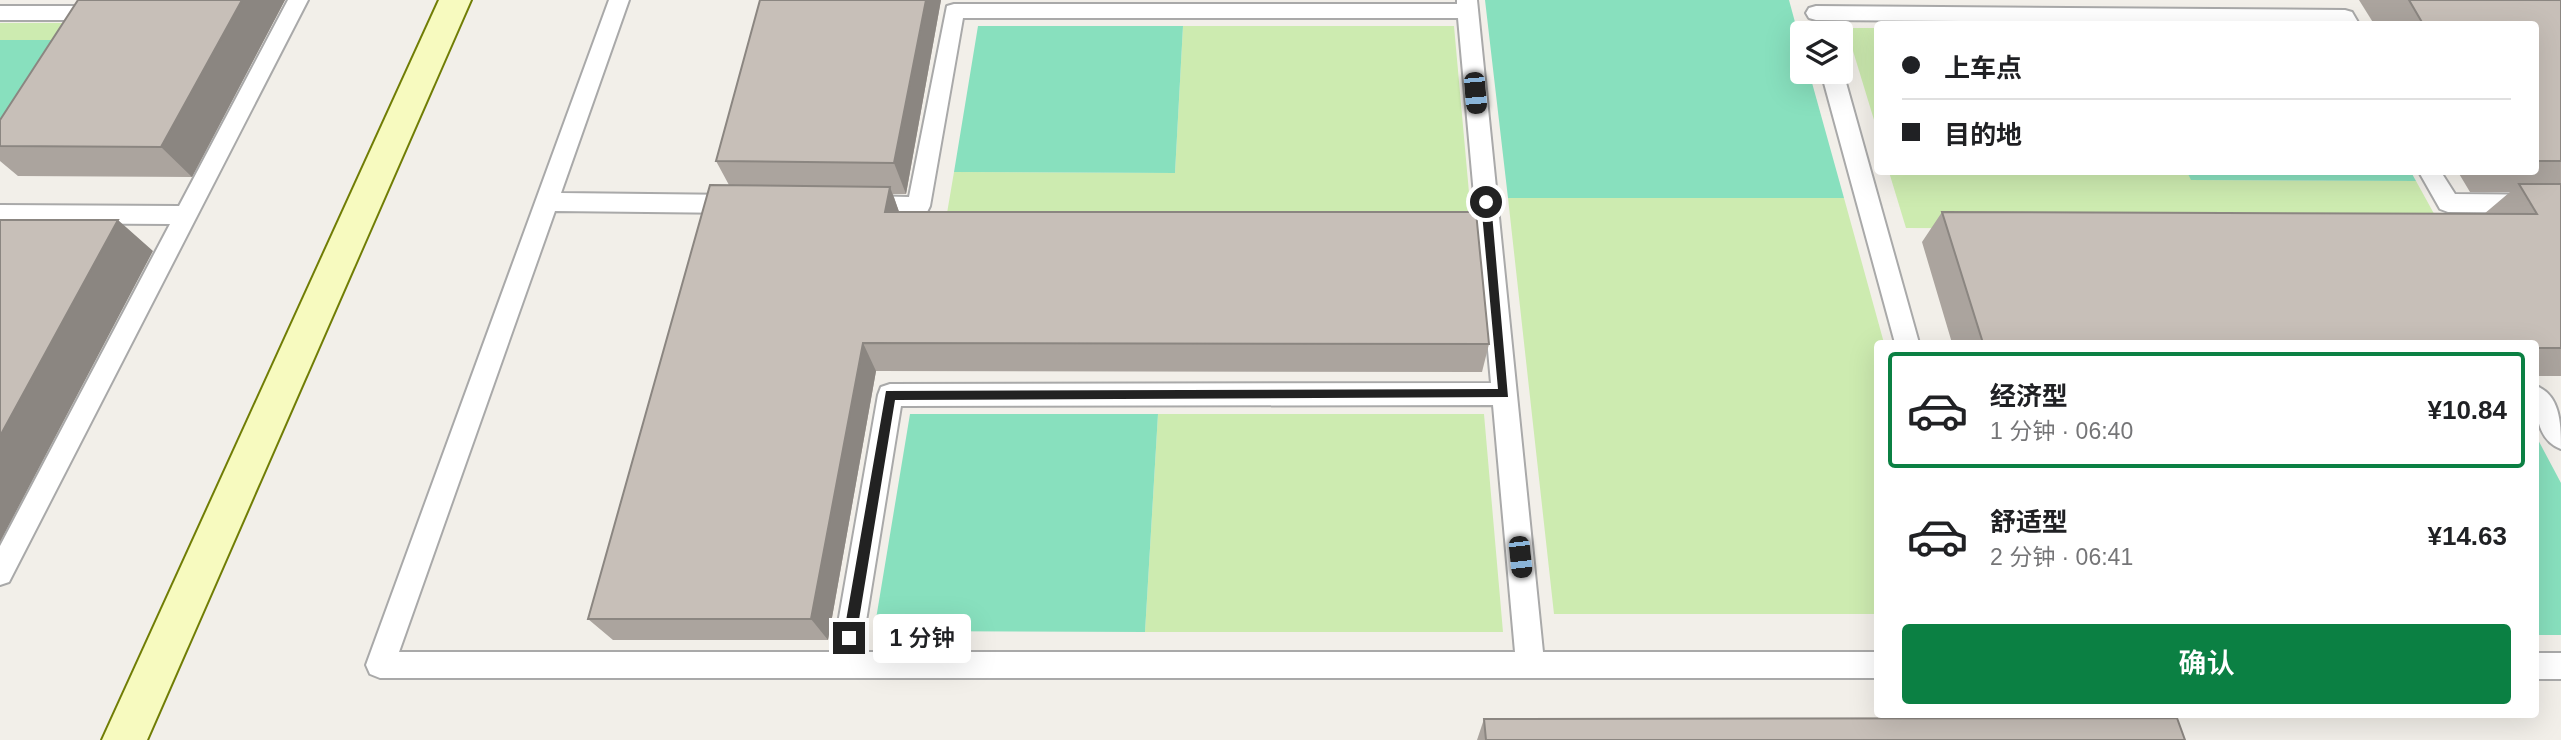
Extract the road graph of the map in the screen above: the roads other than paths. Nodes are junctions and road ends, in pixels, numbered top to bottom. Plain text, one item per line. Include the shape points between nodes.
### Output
1 (298, 0) edge
2 (455, 0) edge
3 (619, 0) edge
4 (1467, 5) edge
5 (0, 13) edge
6 (1817, 16) edge
7 (2347, 21) edge
8 (83, 36) edge
9 (1835, 84) edge
10 (2432, 175) edge
11 (546, 202) junction
12 (753, 204) edge
13 (2561, 204) edge
14 (850, 205) edge
15 (0, 214) edge
16 (186, 215) junction
17 (1906, 340) edge
18 (1504, 394) junction
19 (2539, 402) edge
20 (2561, 438) edge
21 (0, 573) edge
22 (845, 665) junction
23 (1530, 665) junction
24 (1874, 665) edge
25 (2539, 666) edge
26 (2561, 666) edge
27 (124, 740) edge

1 - 16 lane
2 - 27 street
3 - 11 lane
4 - 14 lane via 954,11 919,206
4 - 18 lane
5 - 8 lane via 98,13
6 - 7 lane via 2345,17
9 - 17 lane
10 - 13 lane via 2448,203
11 - 12 lane
11 - 22 lane via 380,665
15 - 16 lane
16 - 21 lane
18 - 22 lane via 890,395
18 - 23 lane
19 - 20 lane
22 - 23 lane
23 - 24 lane
25 - 26 lane

